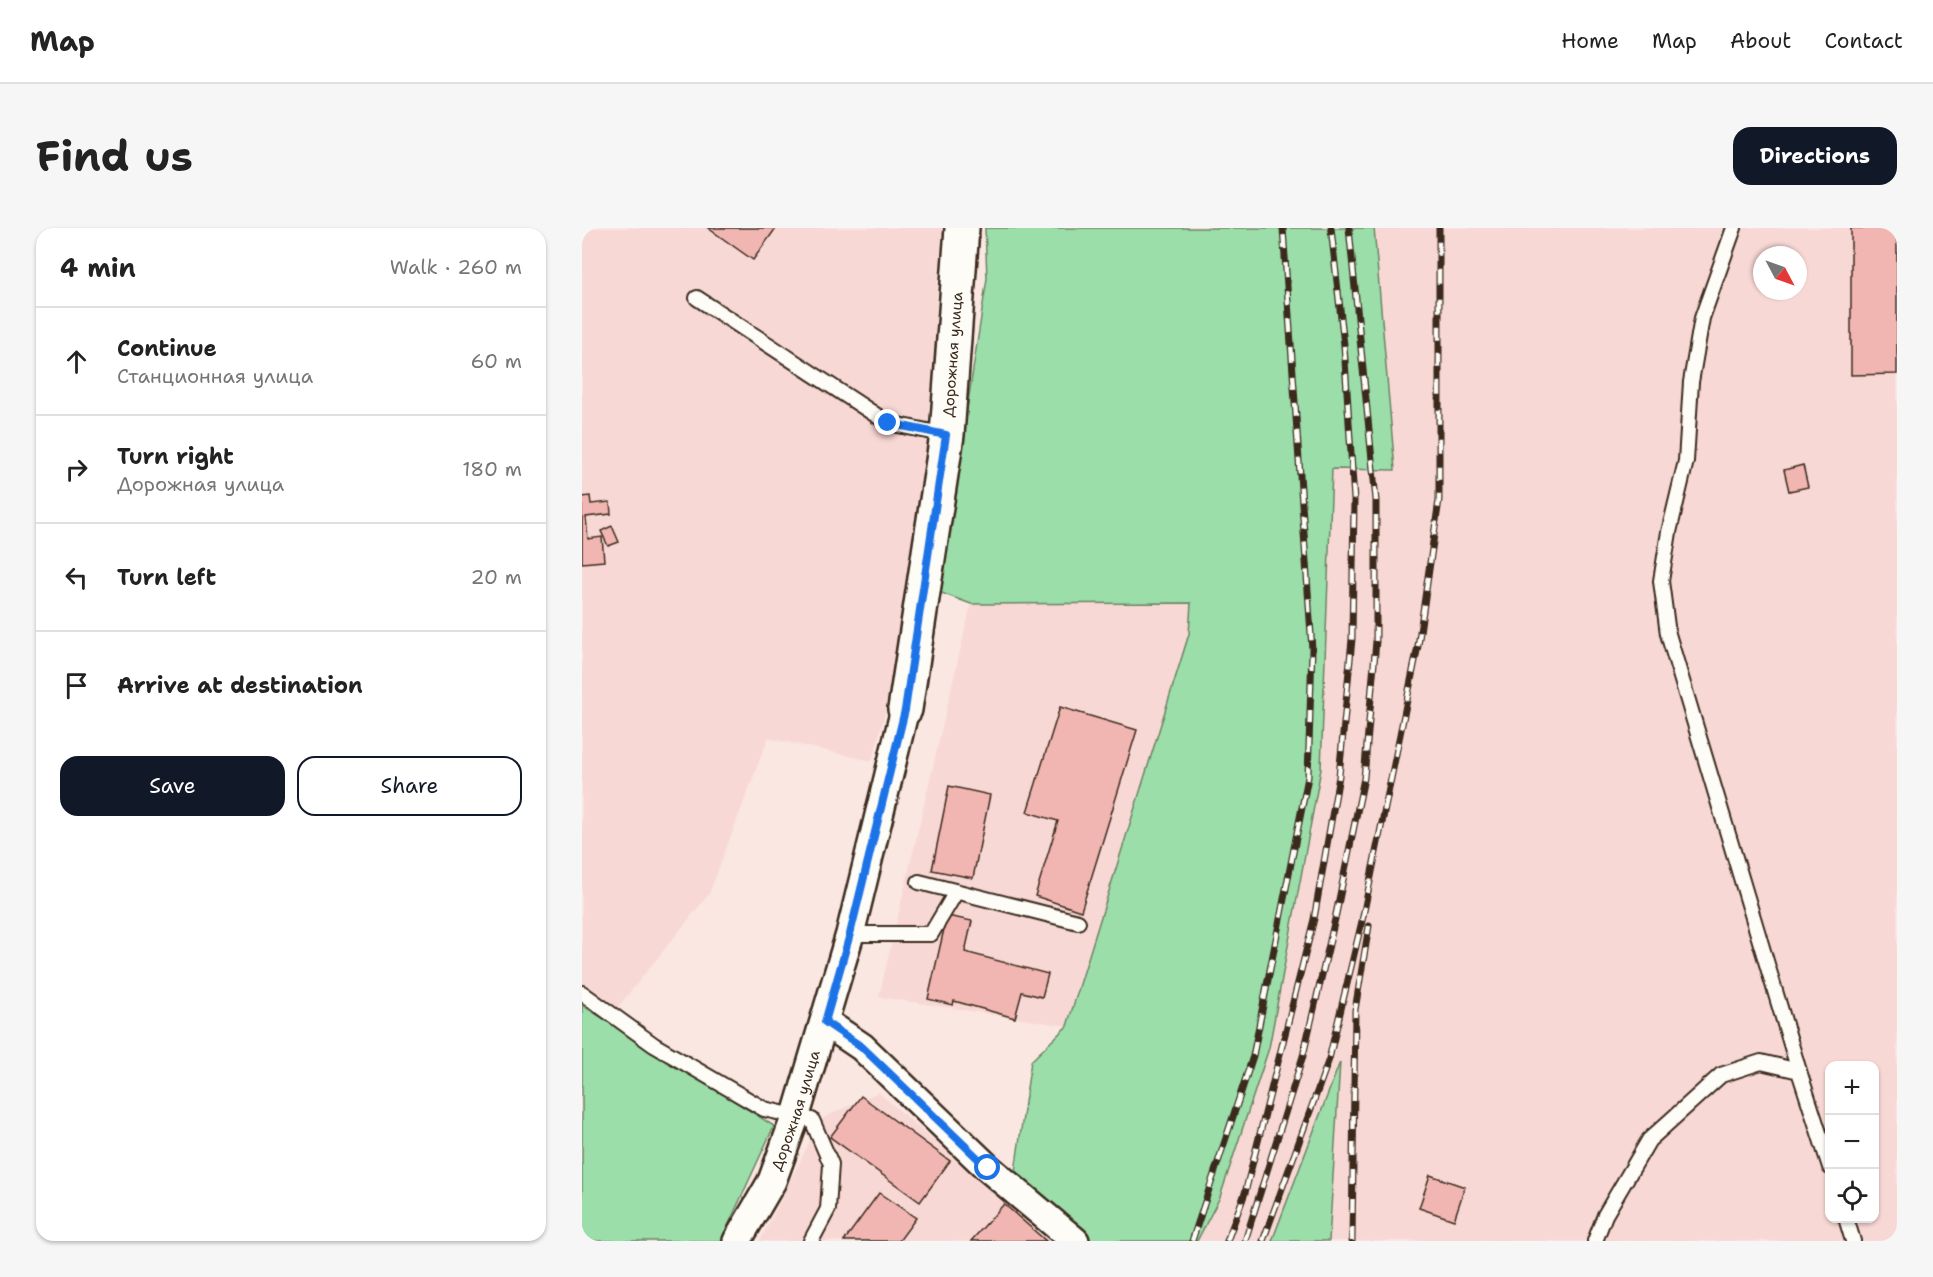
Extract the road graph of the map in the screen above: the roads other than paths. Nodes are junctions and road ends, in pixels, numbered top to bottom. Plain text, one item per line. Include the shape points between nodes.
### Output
1 (962, 228) edge
2 (1734, 228) edge
3 (697, 298) dead end
4 (946, 435) junction
5 (905, 710) joint
6 (919, 882) dead end
7 (956, 892) junction
8 (1078, 922) dead end
9 (850, 934) junction
10 (582, 993) edge
11 (825, 1022) junction
12 (1799, 1071) junction
13 (796, 1115) junction
14 (1825, 1152) edge
15 (1848, 1223) edge
16 (737, 1241) edge
17 (811, 1241) edge
18 (1075, 1241) edge
19 (1595, 1241) edge
20 (1853, 1241) edge

1 - 4 street, Дорожная улица
2 - 12 lane via 1702,318 1691,382 1686,461 1661,581 1668,634
3 - 4 lane via 888,423
4 - 5 street, Дорожная улица
5 - 9 street, Дорожная улица
6 - 7 lane
7 - 8 lane
7 - 9 lane via 931,934
9 - 11 street, Дорожная улица
10 - 13 lane via 654,1045 754,1103
11 - 13 street, Дорожная улица
11 - 18 street via 862,1047 988,1168
12 - 14 lane
12 - 19 lane via 1761,1062 1721,1075 1649,1140 1605,1215
13 - 16 street, Дорожная улица via 772,1180
13 - 17 lane via 812,1120 831,1164 828,1209
15 - 20 lane

